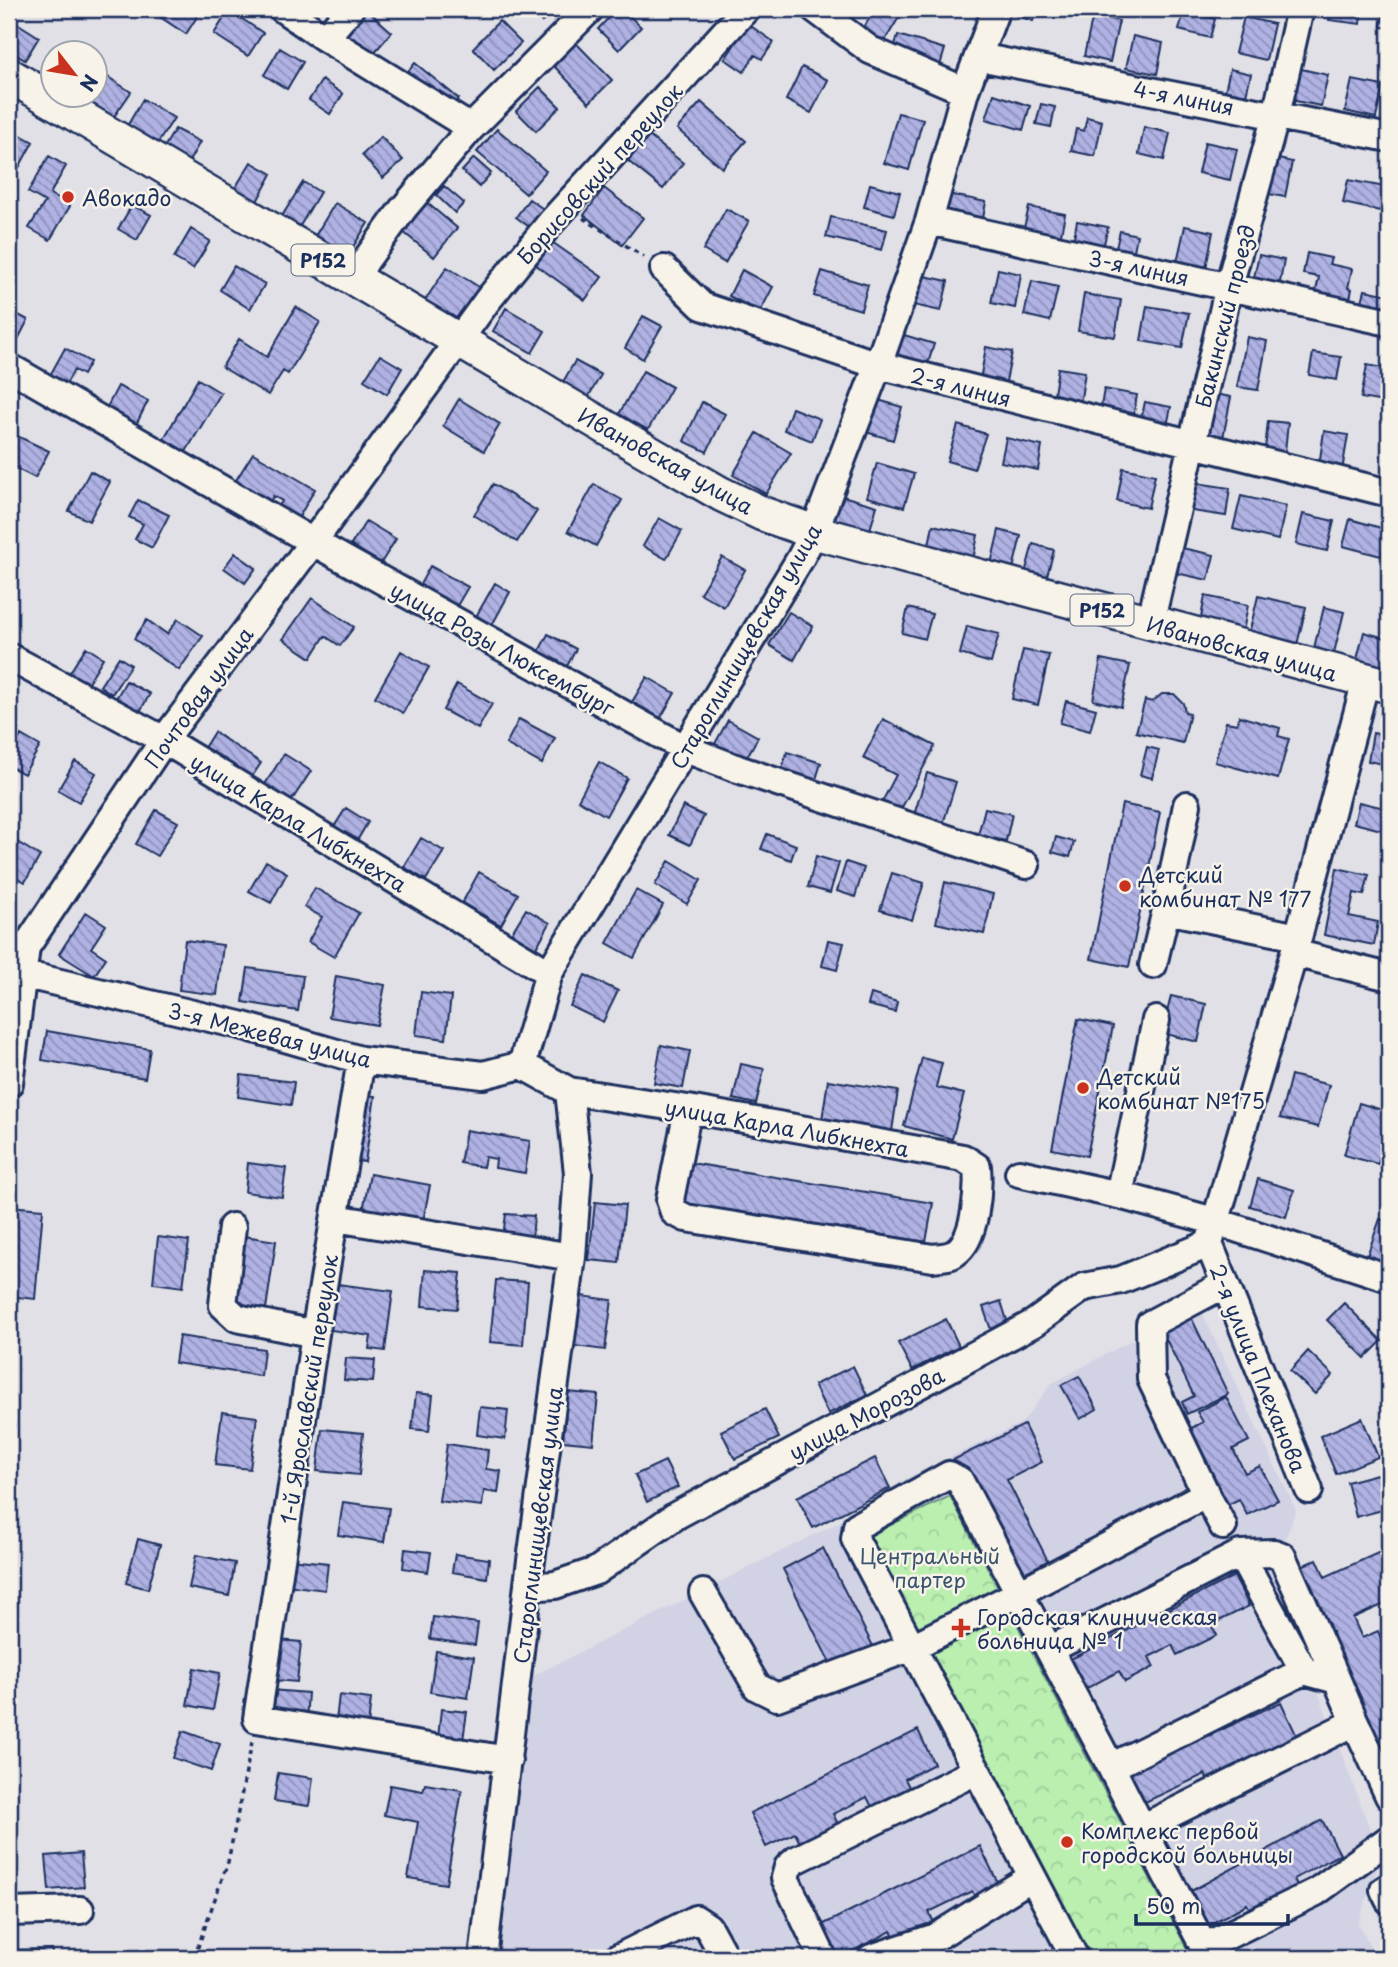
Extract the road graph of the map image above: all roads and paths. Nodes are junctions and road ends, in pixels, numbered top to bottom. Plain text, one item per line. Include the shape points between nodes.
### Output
1 (283, 9) edge
2 (350, 9) edge
3 (590, 9) edge
4 (746, 9) edge
5 (815, 9) edge
6 (996, 9) edge
7 (1300, 9) edge
8 (325, 38) junction
9 (979, 57) junction
10 (9, 75) edge
11 (965, 91) junction
12 (1276, 115) junction
13 (471, 128) junction
14 (1389, 138) edge
15 (566, 207) junction
16 (929, 221) junction
17 (664, 269) joint
18 (355, 279) junction
19 (1229, 286) junction
20 (1389, 321) edge
21 (458, 341) junction
22 (878, 365) junction
23 (9, 367) edge
24 (1193, 444) junction
25 (1389, 493) edge
26 (814, 532) junction
27 (313, 542) junction
28 (1150, 624) junction
29 (9, 657) edge
30 (1378, 683) edge
31 (164, 740) junction
32 (687, 749) junction
33 (1187, 805) dead end
34 (1026, 865) dead end
35 (1166, 910) junction
36 (1296, 945) junction
37 (1153, 965) dead end
38 (16, 972) edge
39 (549, 973) junction
40 (1389, 977) edge
41 (1156, 1020) dead end
42 (361, 1060) junction
43 (522, 1065) junction
44 (9, 1083) edge
45 (569, 1091) junction
46 (688, 1109) junction
47 (1019, 1172) dead end
48 (1119, 1195) junction
49 (335, 1218) junction
50 (232, 1227) dead end
51 (1211, 1232) junction
52 (572, 1257) junction
53 (1389, 1278) edge
54 (1225, 1284) junction
55 (316, 1334) junction
56 (1309, 1490) dead end
57 (1206, 1494) junction
58 (1223, 1527) dead end
59 (1240, 1555) junction
60 (528, 1587) junction
61 (703, 1593) dead end
62 (1019, 1593) junction
63 (912, 1647) junction
64 (1049, 1650) junction
65 (1304, 1671) junction
66 (1336, 1680) junction
67 (257, 1719) junction
68 (1355, 1721) junction
69 (508, 1760) junction
70 (1111, 1767) junction
71 (976, 1771) junction
72 (1389, 1796) edge
73 (1142, 1828) junction
74 (1389, 1839) edge
75 (1032, 1877) junction
76 (1389, 1887) edge
77 (1389, 1900) edge
78 (80, 1910) dead end
79 (9, 1912) edge
80 (1207, 1953) edge
81 (194, 1958) edge
82 (483, 1958) edge
83 (618, 1958) edge
84 (725, 1958) edge
85 (824, 1958) edge
86 (872, 1958) edge
87 (1075, 1958) edge

1 - 8 street
2 - 8 street
3 - 13 street
4 - 15 street, Борисовский переулок
5 - 11 street via 870,50
6 - 9 street, Староглинищевская улица
7 - 12 street, Бакинский проезд
8 - 13 street
9 - 11 street, Староглинищевская улица
9 - 12 street, 4-я линия
10 - 18 main road, Ивановская улица / Р152
11 - 16 street, Староглинищевская улица
12 - 14 street, 4-я линия
12 - 19 street, Бакинский проезд
13 - 18 street via 403,209
15 - 17 path
15 - 21 street, Борисовский переулок
16 - 19 street, 3-я линия
16 - 22 street, Староглинищевская улица
17 - 22 street, 2-я линия via 702,306
18 - 21 main road, Ивановская улица / Р152
19 - 20 street, 3-я линия
19 - 24 street, Бакинский проезд
21 - 26 main road, Ивановская улица / Р152 via 721,494
21 - 27 street, Почтовая улица
22 - 24 street, 2-я линия
22 - 26 street, Староглинищевская улица
23 - 27 street, улица Розы Люксембург
24 - 25 street, 2-я линия
24 - 28 street, Бакинский проезд
26 - 28 main road, Ивановская улица / Р152
26 - 32 street, Староглинищевская улица
27 - 31 street, Почтовая улица
27 - 32 street, улица Розы Люксембург
28 - 30 main road, Ивановская улица / Р152
29 - 31 street, улица Карла Либкнехта
30 - 36 street
31 - 38 street, Почтовая улица via 26,947
31 - 39 street, улица Карла Либкнехта
32 - 34 street, улица Розы Люксембург
32 - 39 street, Староглинищевская улица
33 - 35 street
35 - 36 street
35 - 37 street
36 - 40 street
36 - 51 street
38 - 42 street, 3-я Межевая улица via 240,1025
38 - 44 street, Почтовая улица
39 - 43 street, Староглинищевская улица
41 - 48 street
42 - 43 street, 3-я Межевая улица via 483,1075
42 - 49 street, 1-й Ярославский переулок
43 - 45 street
45 - 46 street, улица Карла Либкнехта
45 - 52 street, Староглинищевская улица via 578,1173
46 - 46 street, улица Карла Либкнехта via 963,1158 977,1167 970,1237 954,1254 933,1258 674,1212 670,1200
47 - 48 street
48 - 51 street
49 - 52 street
49 - 55 street, 1-й Ярославский переулок
50 - 55 street via 223,1305 237,1318
51 - 53 street
51 - 54 street, 2-я улица Плеханова
51 - 60 street, улица Морозова via 1121,1280 1084,1287 1034,1323 677,1515 596,1571 555,1585
52 - 60 street, Староглинищевская улица
54 - 56 street, 2-я улица Плеханова
54 - 57 street via 1150,1324 1152,1379
55 - 67 street, 1-й Ярославский переулок
57 - 58 street
57 - 62 street
59 - 64 street
59 - 65 street
59 - 66 street via 1282,1556
60 - 69 street, Староглинищевская улица
61 - 63 street via 757,1687 777,1697
62 - 63 street
62 - 63 street via 960,1482 949,1475 857,1526 855,1539
62 - 64 street
63 - 71 street
64 - 70 street
65 - 66 street
65 - 70 street
66 - 68 street
67 - 69 street
67 - 81 path via 228,1862
68 - 72 street
68 - 73 street
69 - 82 street, Староглинищевская улица
70 - 73 street
71 - 75 street
71 - 85 street via 788,1867 785,1878
73 - 80 street
74 - 80 street via 1317,1892
75 - 86 street via 936,1937
75 - 87 street
76 - 77 street via 1384,1890
78 - 79 street
83 - 84 street via 696,1919 708,1927

